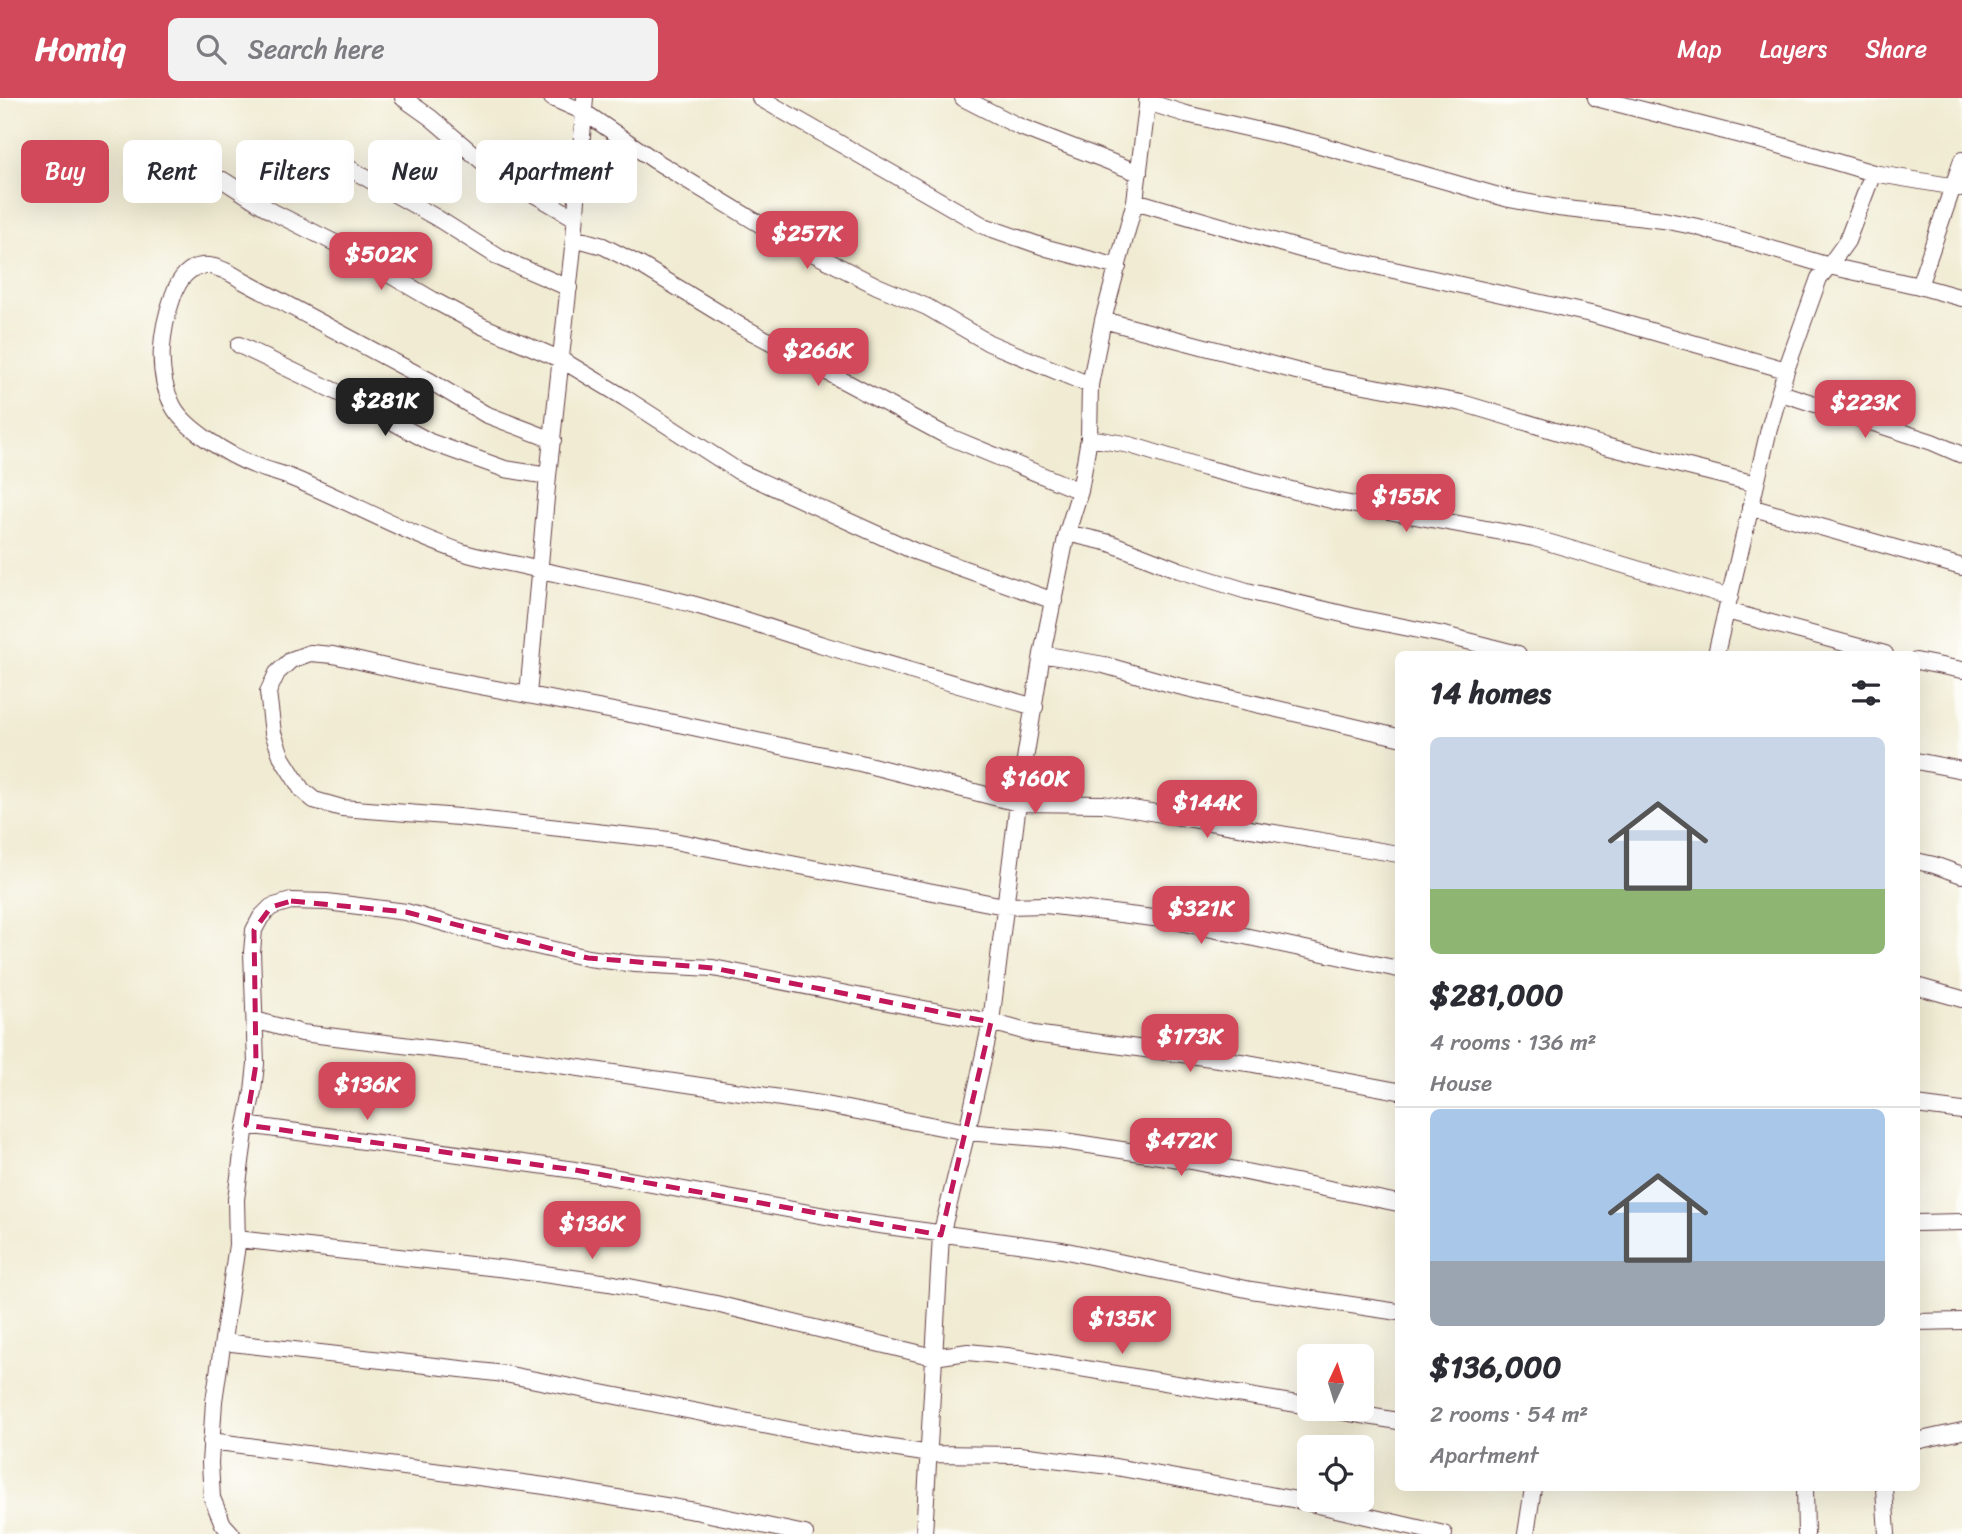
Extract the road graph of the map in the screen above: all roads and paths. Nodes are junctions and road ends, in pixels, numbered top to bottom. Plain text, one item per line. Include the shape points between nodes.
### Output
1 (403, 98) edge
2 (552, 98) edge
3 (760, 98) edge
4 (963, 98) edge
5 (1597, 98) edge
6 (1147, 100) edge
7 (585, 105) edge
8 (1962, 160) edge
9 (354, 171) edge
10 (1139, 173) junction
11 (1873, 173) junction
12 (223, 180) dead end
13 (1958, 187) edge
14 (1135, 201) junction
15 (575, 218) junction
16 (574, 238) junction
17 (1829, 266) junction
18 (1118, 267) junction
19 (1919, 286) junction
20 (569, 288) junction
21 (1962, 298) edge
22 (1102, 320) junction
23 (239, 345) dead end
24 (562, 360) junction
25 (1786, 370) junction
26 (1090, 385) junction
27 (1781, 393) junction
28 (1089, 438) junction
29 (553, 440) junction
30 (1962, 455) edge
31 (548, 476) junction
32 (1755, 484) junction
33 (1080, 491) junction
34 (1750, 507) junction
35 (1068, 533) junction
36 (1962, 567) edge
37 (540, 570) junction
38 (1054, 601) junction
39 (1728, 604) junction
40 (1506, 651) edge
41 (1717, 651) edge
42 (1876, 651) edge
43 (1042, 654) junction
44 (1920, 662) edge
45 (1962, 670) edge
46 (528, 695) junction
47 (1035, 707) junction
48 (1395, 736) edge
49 (1920, 762) edge
50 (1962, 770) edge
51 (1018, 803) junction
52 (1395, 853) edge
53 (1920, 862) edge
54 (1962, 876) edge
55 (1004, 906) junction
56 (1395, 968) edge
57 (1920, 987) edge
58 (1962, 999) edge
59 (255, 1020) junction
60 (991, 1022) junction
61 (1395, 1090) edge
62 (1920, 1106) edge
63 (1962, 1111) edge
64 (246, 1125) junction
65 (967, 1132) junction
66 (1395, 1202) edge
67 (1962, 1222) edge
68 (1920, 1223) edge
69 (941, 1235) junction
70 (237, 1240) junction
71 (1395, 1312) edge
72 (1962, 1321) edge
73 (1920, 1322) edge
74 (223, 1342) junction
75 (934, 1357) junction
76 (1297, 1404) edge
77 (1374, 1416) edge
78 (1395, 1420) edge
79 (1962, 1431) edge
80 (1920, 1440) edge
81 (211, 1441) junction
82 (930, 1454) junction
83 (1533, 1491) edge
84 (1805, 1491) edge
85 (1884, 1491) edge
86 (232, 1534) edge
87 (806, 1534) edge
88 (924, 1534) edge
89 (1444, 1534) edge
90 (1526, 1534) edge
91 (1806, 1534) edge
92 (1887, 1534) edge

1 - 15 street via 492,170
2 - 7 street
3 - 18 street via 984,226
4 - 10 street via 1018,127
5 - 11 street
6 - 10 street
6 - 17 street via 1509,199 1675,222
7 - 15 street
7 - 26 street via 654,160 780,237 927,307 989,343
8 - 13 street
9 - 20 street via 500,258
10 - 14 street
11 - 13 street
11 - 17 street via 1847,242
12 - 24 street via 433,300
13 - 19 street
14 - 18 street
14 - 25 street via 1304,250 1595,315
15 - 16 street
16 - 20 street
16 - 33 street via 603,246 642,266 739,326 945,435
17 - 19 street
17 - 25 street via 1819,278
18 - 22 street
19 - 21 street
20 - 24 street
22 - 26 street
22 - 32 street via 1315,376 1462,403
23 - 31 street via 430,442 505,469
24 - 29 street
24 - 38 street via 738,471 914,551
25 - 27 street
26 - 28 street
27 - 30 street
27 - 32 street
28 - 33 street
28 - 39 street via 1339,502 1534,538
29 - 31 street
29 - 37 street via 485,414 226,270 196,267 184,274 176,287 162,346 163,375 173,407 191,426 223,450 409,532 469,554
31 - 37 street
32 - 34 street
33 - 35 street
34 - 36 street
34 - 39 street
35 - 38 street
35 - 40 street via 1110,542 1247,591
37 - 46 street
37 - 47 street via 698,606
38 - 43 street
39 - 41 street
39 - 42 street
43 - 47 street
43 - 48 street
44 - 45 street
46 - 51 street via 860,763
46 - 55 street via 310,653 290,660 268,692 272,733 282,758 314,800 342,808 669,840
47 - 51 street
49 - 50 street
51 - 52 street via 1102,804
51 - 55 street
53 - 54 street
55 - 56 street via 1046,905 1170,920
55 - 60 street
57 - 58 street
59 - 60 street via 254,930 271,907 290,901 406,912 588,958 713,968
59 - 64 street via 256,1064
59 - 65 street via 302,1033 519,1059 821,1104
60 - 61 street via 1034,1034 1248,1063
60 - 65 street
62 - 63 street
64 - 69 street via 575,1170
64 - 70 street via 236,1199
65 - 66 street via 1051,1139 1192,1161
65 - 69 street
67 - 68 street
69 - 71 street via 1062,1250 1251,1290
69 - 75 street
70 - 74 street
70 - 75 street via 609,1283
72 - 73 street
74 - 81 street
74 - 82 street via 505,1374
75 - 76 street via 968,1352 1007,1356
75 - 82 street
77 - 78 street
79 - 80 street
81 - 86 street via 212,1498
81 - 87 street via 544,1486
82 - 88 street
82 - 89 street via 1020,1455 1110,1466 1297,1500
83 - 90 street
84 - 91 street
85 - 92 street

